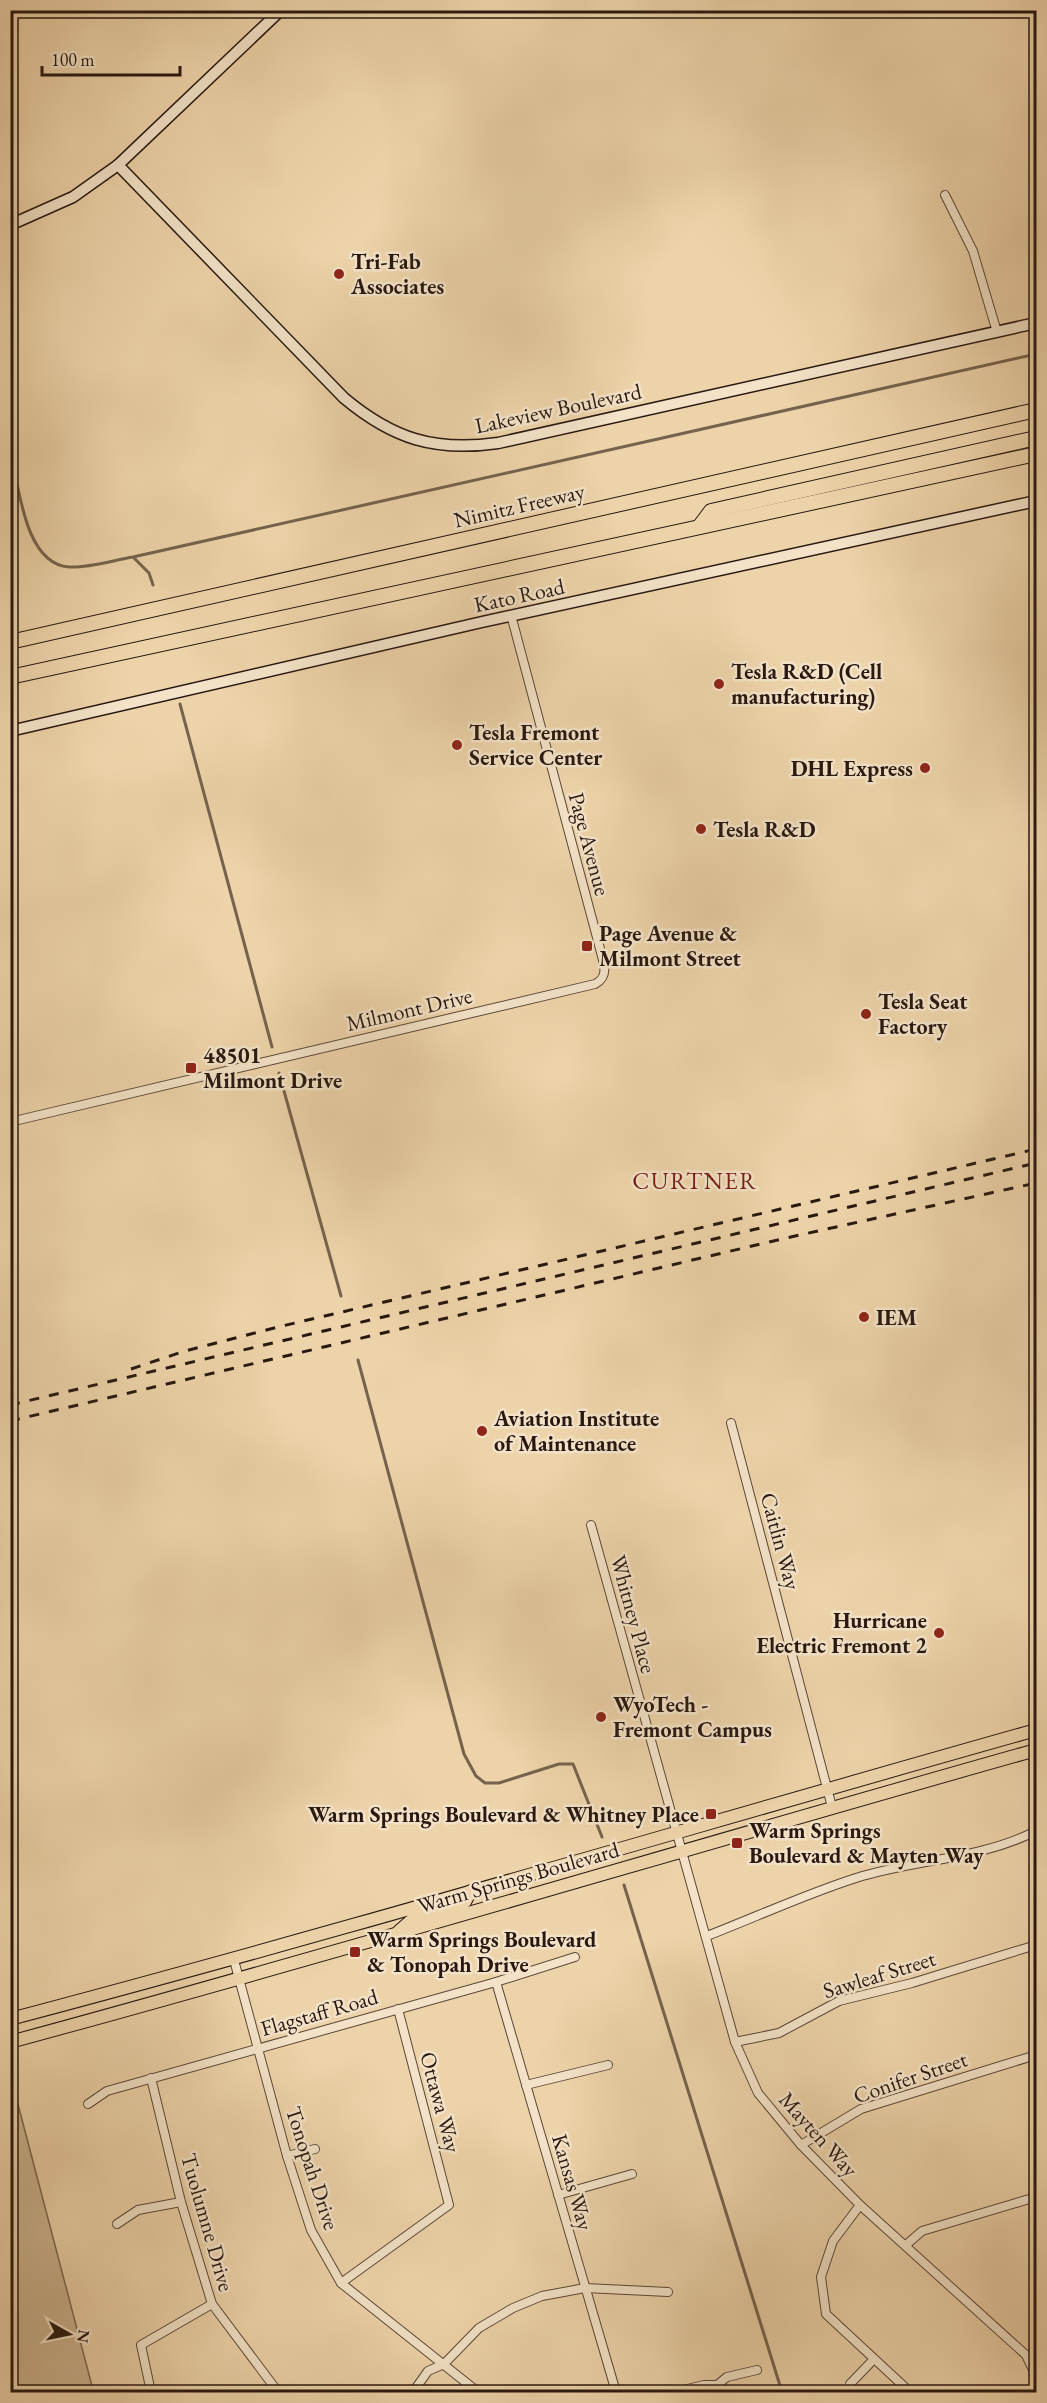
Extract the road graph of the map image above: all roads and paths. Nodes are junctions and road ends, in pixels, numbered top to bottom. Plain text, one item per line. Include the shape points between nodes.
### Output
1 (281, 10) edge
2 (118, 165) junction
3 (945, 195) dead end
4 (10, 225) edge
5 (1036, 323) edge
6 (997, 332) junction
7 (1036, 410) edge
8 (1036, 438) edge
9 (1036, 454) edge
10 (1036, 501) edge
11 (699, 527) junction
12 (511, 615) junction
13 (10, 642) edge
14 (10, 677) edge
15 (10, 731) edge
16 (603, 976) joint
17 (10, 1122) edge
18 (731, 1424) dead end
19 (591, 1525) dead end
20 (1036, 1730) edge
21 (1036, 1750) edge
22 (827, 1789) junction
23 (832, 1807) junction
24 (675, 1831) junction
25 (1036, 1832) edge
26 (680, 1850) junction
27 (471, 1891) junction
28 (396, 1934) junction
29 (707, 1936) junction
30 (1036, 1945) edge
31 (575, 1956) dead end
32 (234, 1960) junction
33 (240, 1980) junction
34 (496, 1982) junction
35 (398, 2009) junction
36 (10, 2019) edge
37 (10, 2042) edge
38 (735, 2042) junction
39 (257, 2048) junction
40 (1036, 2055) edge
41 (608, 2065) dead end
42 (152, 2078) junction
43 (526, 2085) junction
44 (88, 2104) dead end
45 (801, 2145) junction
46 (315, 2149) dead end
47 (287, 2156) junction
48 (632, 2174) dead end
49 (558, 2195) junction
50 (1036, 2197) edge
51 (181, 2202) junction
52 (860, 2205) junction
53 (117, 2224) dead end
54 (906, 2245) junction
55 (340, 2283) junction
56 (585, 2288) junction
57 (668, 2292) dead end
58 (212, 2304) junction
59 (873, 2360) junction
60 (444, 2364) junction
61 (757, 2370) dead end
62 (1036, 2376) edge
63 (850, 2384) dead end
64 (718, 2389) edge
65 (679, 2391) edge
66 (151, 2392) edge
67 (278, 2392) edge
68 (413, 2392) edge
69 (478, 2392) edge
70 (616, 2392) edge
71 (910, 2392) edge

1 - 2 street
2 - 4 street via 73,197
2 - 6 street, Lakeview Boulevard via 345,398 377,424 432,444 498,443
3 - 6 street via 973,250
5 - 6 street, Lakeview Boulevard
7 - 13 highway, Nimitz Freeway
8 - 11 highway via 711,511
9 - 11 highway
10 - 12 street, Kato Road
11 - 14 highway
12 - 15 street, Kato Road
12 - 16 street, Page Avenue via 603,960
16 - 17 street, Milmont Drive via 595,984
18 - 22 street, Caitlin Way
19 - 24 street, Whitney Place
20 - 22 main road, Warm Springs Boulevard
21 - 23 main road, Warm Springs Boulevard
22 - 23 street, Caitlin Way
22 - 24 main road, Warm Springs Boulevard
23 - 26 main road, Warm Springs Boulevard
24 - 26 street, Whitney Place
24 - 27 main road, Warm Springs Boulevard
25 - 29 street via 1013,1843 857,1878
26 - 28 main road, Warm Springs Boulevard
26 - 29 street, Mayten Way
27 - 28 main road via 465,1902 414,1918
27 - 32 main road, Warm Springs Boulevard
28 - 33 main road, Warm Springs Boulevard
29 - 38 street, Mayten Way
30 - 38 street, Sawleaf Street via 839,2001 779,2033
31 - 34 street, Flagstaff Road
32 - 33 street, Tonopah Drive
32 - 36 main road, Warm Springs Boulevard
33 - 37 main road, Warm Springs Boulevard
33 - 39 street, Tonopah Drive
34 - 35 street, Flagstaff Road
34 - 43 street, Kansas Way
35 - 39 street, Flagstaff Road
35 - 55 street, Ottawa Way via 449,2205
38 - 45 street, Mayten Way via 759,2093
39 - 42 street, Flagstaff Road
39 - 47 street, Tonopah Drive
40 - 45 street, Conifer Street via 861,2109
41 - 43 street
42 - 44 street, Flagstaff Road via 107,2091
42 - 51 street, Tuolumne Drive
43 - 49 street, Kansas Way
45 - 52 street, Mayten Way
46 - 47 street
47 - 55 street, Tonopah Drive via 311,2230
48 - 49 street
49 - 56 street, Kansas Way
50 - 54 street via 922,2231
51 - 53 street via 138,2210
51 - 58 street, Tuolumne Drive
52 - 54 street, Mayten Way
52 - 59 street via 833,2241 820,2277 826,2314
54 - 62 street, Mayten Way via 1026,2355
55 - 60 street, Tonopah Drive
56 - 57 street
56 - 60 street via 542,2296 513,2308 479,2328
56 - 70 street, Kansas Way
58 - 66 street via 141,2345
58 - 67 street, Tuolumne Drive
59 - 63 street
59 - 71 street
60 - 68 street via 428,2370
60 - 69 street, Tonopah Drive
61 - 64 street via 727,2378
64 - 65 street via 704,2385

